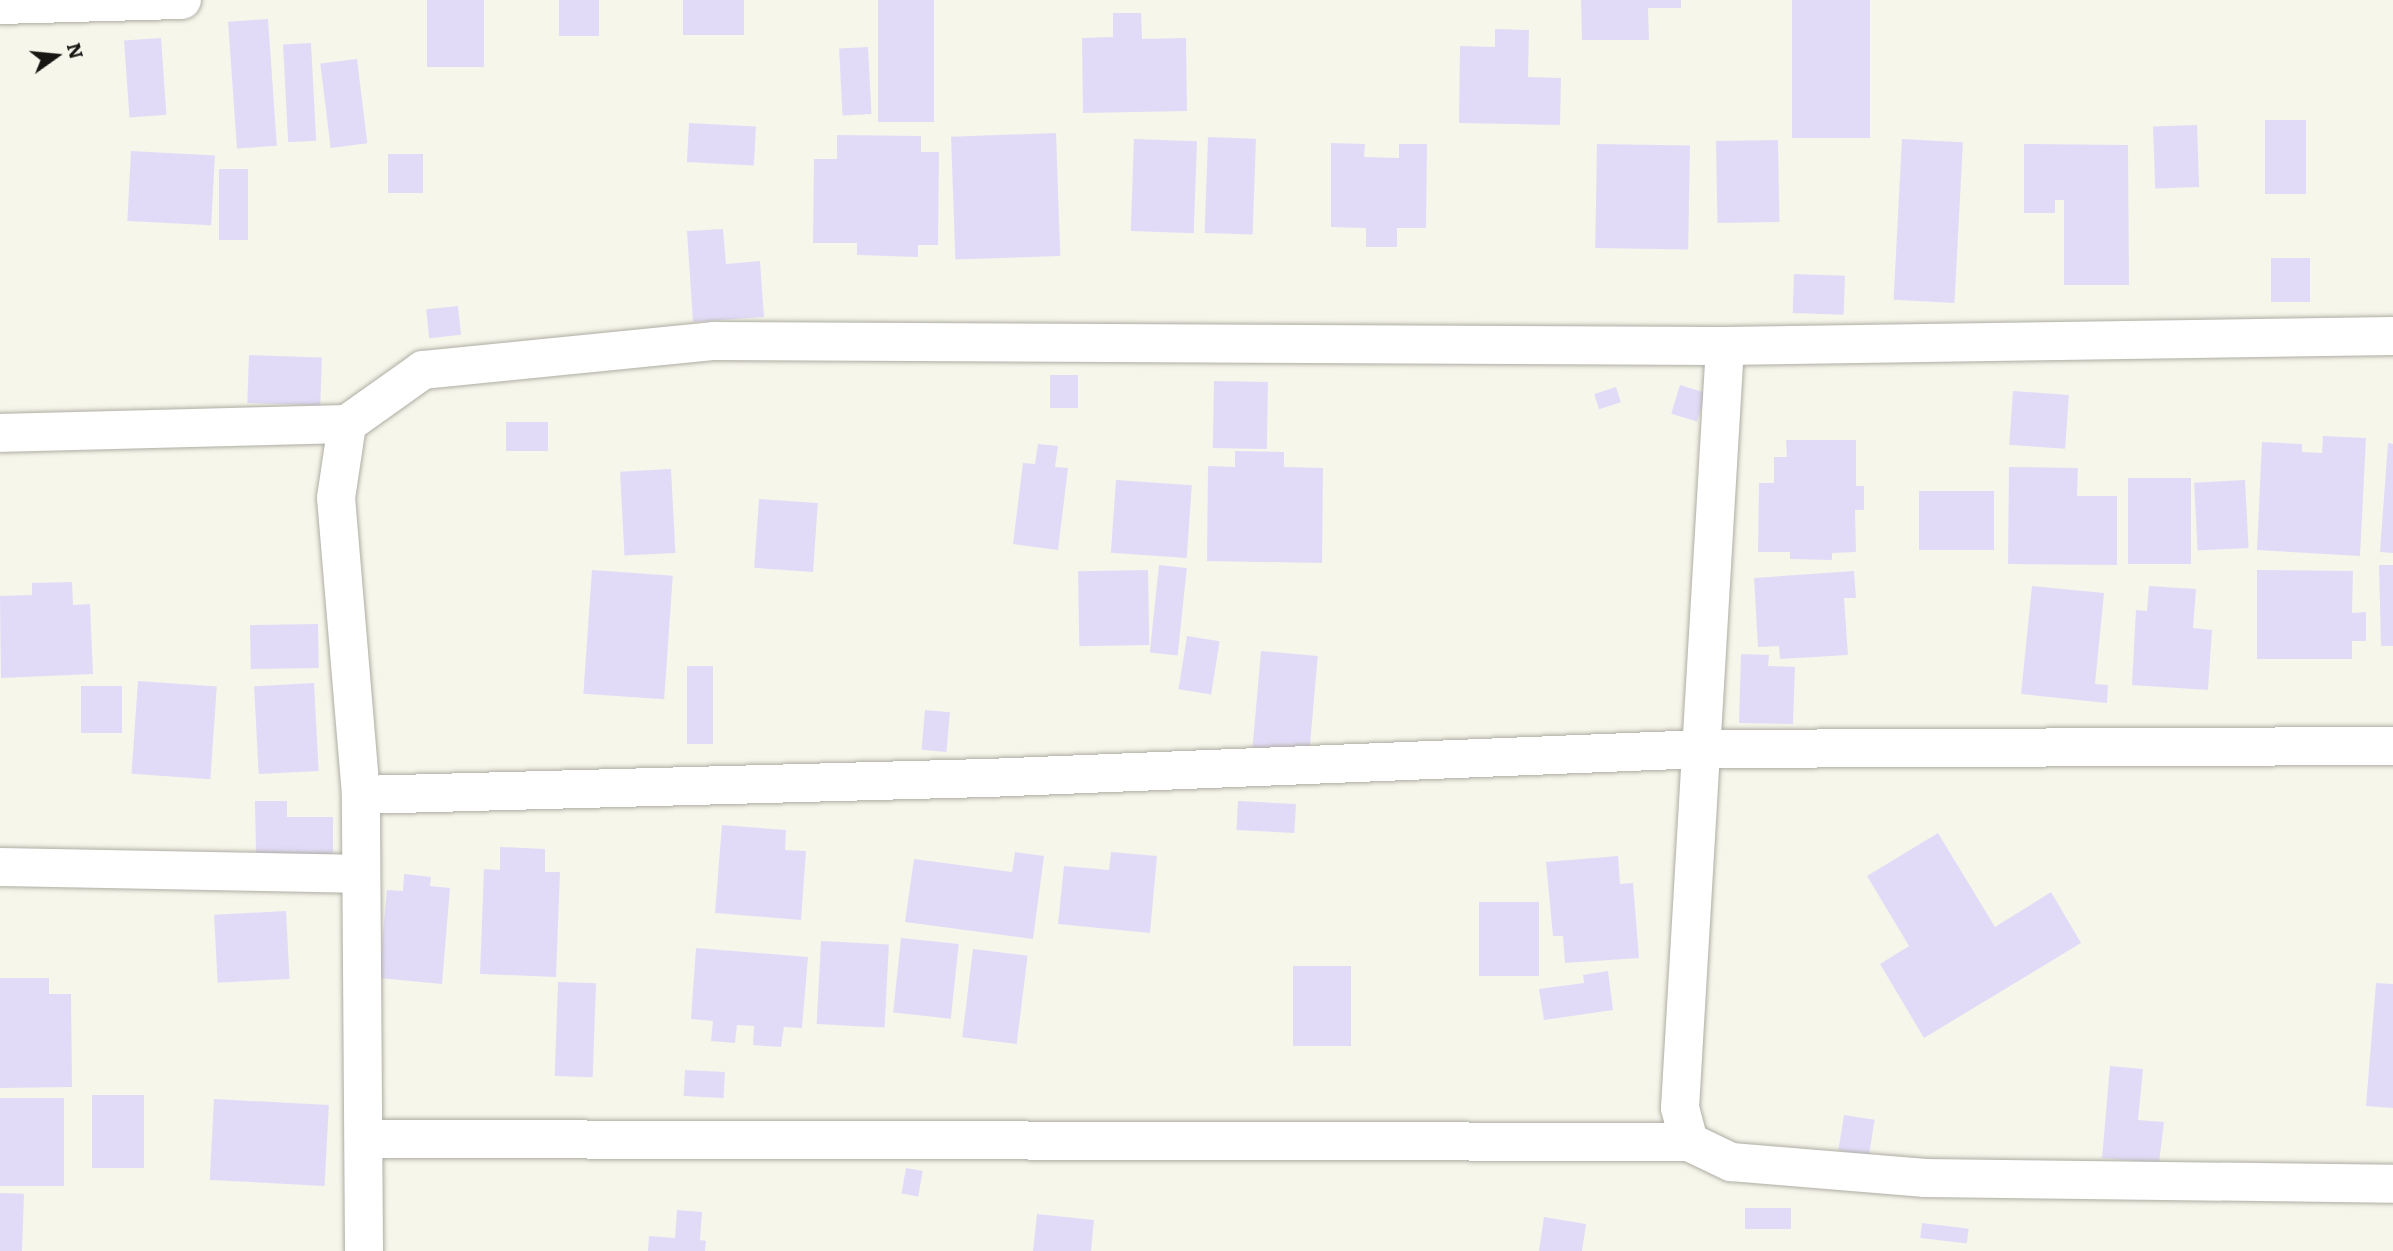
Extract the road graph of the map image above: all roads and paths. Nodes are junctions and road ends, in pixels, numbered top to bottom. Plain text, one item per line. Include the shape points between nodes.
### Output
1 (182, 0) edge
2 (0, 5) edge
3 (2393, 336) edge
4 (1725, 346) junction
5 (347, 424) junction
6 (0, 433) edge
7 (2393, 746) edge
8 (1704, 748) junction
9 (361, 795) junction
10 (0, 867) edge
11 (361, 873) junction
12 (364, 1139) junction
13 (1689, 1142) junction
14 (2393, 1184) edge
15 (364, 1251) edge

1 - 2 street
3 - 4 street
4 - 5 street via 714,341 423,370
4 - 8 street
5 - 6 street
5 - 9 street via 336,498
7 - 8 street
8 - 9 street via 974,778
8 - 13 street via 1680,1108
9 - 11 street
10 - 11 street
11 - 12 street
12 - 13 street
12 - 15 street
13 - 14 street via 1731,1163 1925,1178

